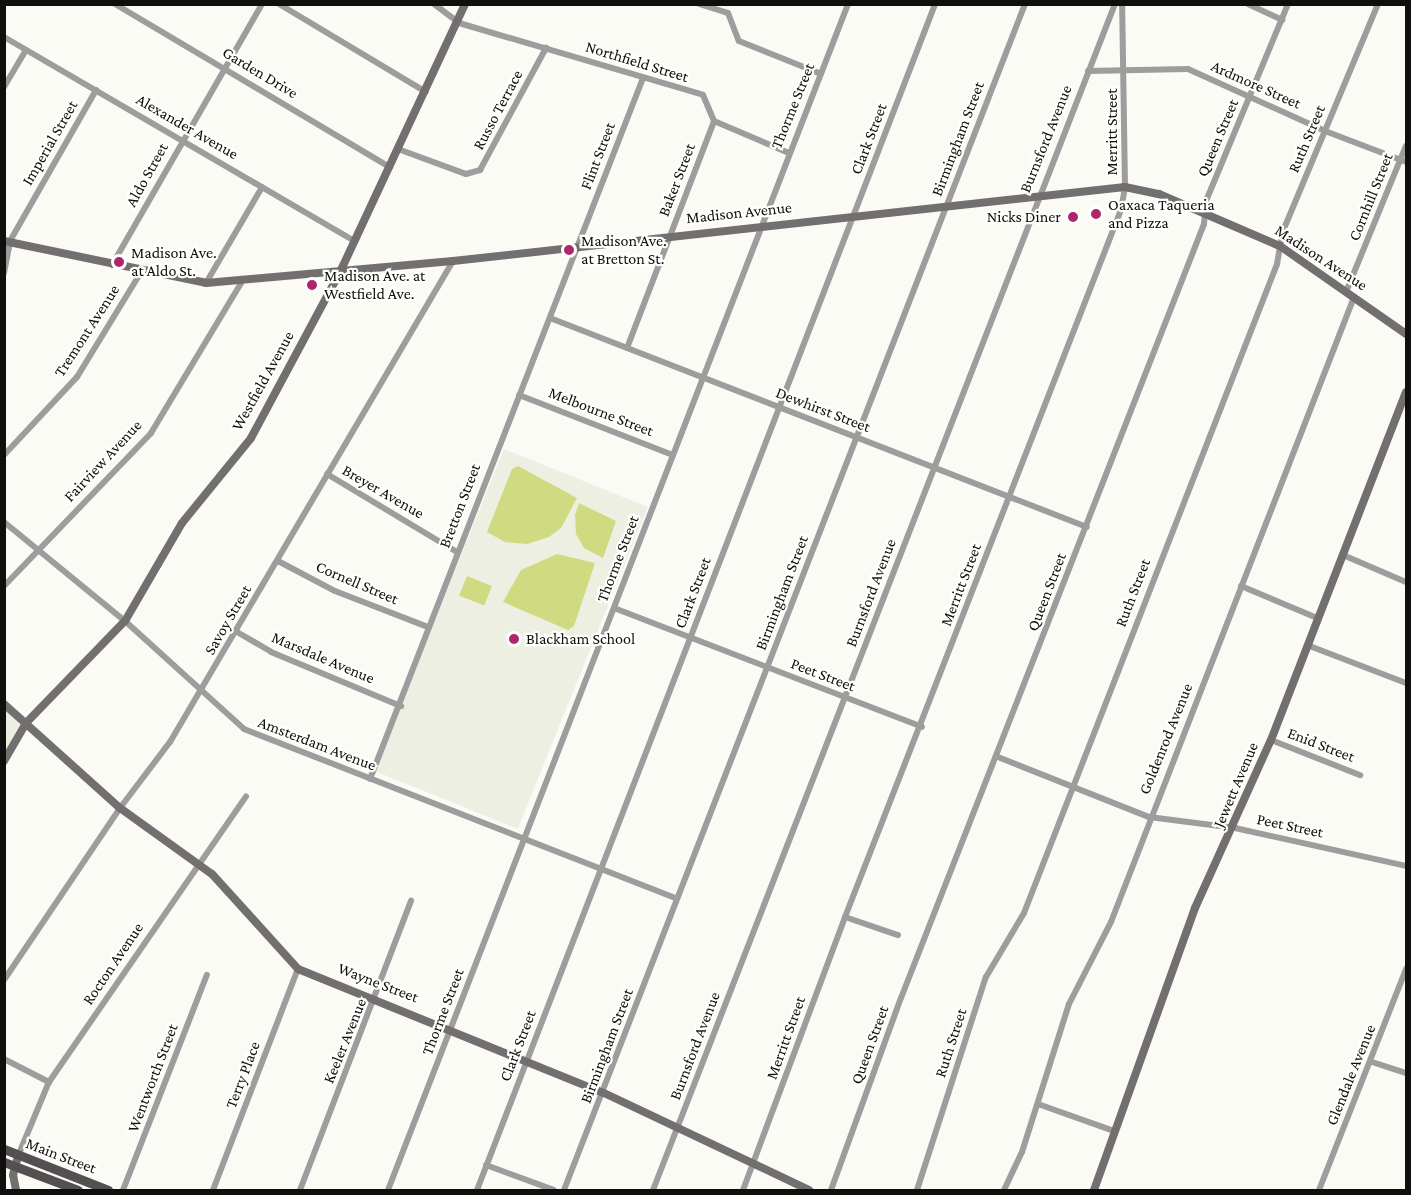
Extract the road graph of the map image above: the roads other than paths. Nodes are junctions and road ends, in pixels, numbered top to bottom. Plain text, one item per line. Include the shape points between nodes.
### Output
1 (115, 4) edge
2 (262, 4) edge
3 (279, 4) edge
4 (434, 4) edge
5 (465, 4) edge
6 (699, 4) edge
7 (848, 4) edge
8 (936, 4) edge
9 (1025, 4) edge
10 (1115, 4) edge
11 (1122, 4) edge
12 (1248, 4) edge
13 (1288, 4) edge
14 (1378, 4) edge
15 (1282, 20) junction
16 (459, 24) junction
17 (4, 37) edge
18 (546, 48) junction
19 (26, 50) junction
20 (227, 68) junction
21 (1088, 71) junction
22 (1125, 71) junction
23 (820, 74) junction
24 (643, 78) junction
25 (4, 87) edge
26 (96, 90) junction
27 (426, 92) junction
28 (1250, 96) junction
29 (714, 122) junction
30 (1325, 130) junction
31 (182, 140) junction
32 (1407, 146) edge
33 (398, 149) junction
34 (789, 153) junction
35 (1404, 160) edge
36 (390, 166) junction
37 (262, 187) junction
38 (1125, 188) junction
39 (1037, 197) junction
40 (946, 207) junction
41 (1205, 213) junction
42 (854, 216) junction
43 (762, 226) junction
44 (670, 236) junction
45 (7, 241) edge
46 (355, 241) junction
47 (578, 244) junction
48 (1281, 246) junction
49 (453, 261) junction
50 (111, 266) junction
51 (341, 270) junction
52 (141, 272) junction
53 (4, 273) edge
54 (243, 280) junction
55 (206, 283) junction
56 (1350, 295) junction
57 (550, 318) junction
58 (1407, 334) edge
59 (627, 348) junction
60 (703, 377) junction
61 (1407, 392) edge
62 (519, 395) junction
63 (779, 407) junction
64 (856, 437) junction
65 (673, 454) junction
66 (4, 455) edge
67 (933, 467) junction
68 (327, 474) junction
69 (1009, 498) junction
70 (4, 522) edge
71 (1087, 527) junction
72 (37, 549) junction
73 (457, 552) junction
74 (1343, 555) junction
75 (278, 561) junction
76 (1407, 582) edge
77 (4, 586) edge
78 (1242, 586) junction
79 (614, 608) junction
80 (1317, 618) junction
81 (125, 621) junction
82 (428, 627) junction
83 (237, 632) junction
84 (690, 638) junction
85 (1306, 645) junction
86 (768, 668) junction
87 (1407, 683) edge
88 (202, 691) junction
89 (845, 698) junction
90 (4, 704) edge
91 (401, 705) junction
92 (26, 723) junction
93 (922, 728) junction
94 (1271, 740) junction
95 (998, 757) junction
96 (4, 761) edge
97 (1360, 775) dead end
98 (370, 779) junction
99 (1074, 787) junction
100 (246, 796) dead end
101 (120, 808) junction
102 (1149, 817) junction
103 (1235, 828) junction
104 (524, 839) junction
105 (198, 863) junction
106 (1407, 866) edge
107 (601, 868) junction
108 (676, 898) junction
109 (411, 901) dead end
110 (845, 917) junction
111 (898, 935) dead end
112 (298, 969) junction
113 (1407, 969) edge
114 (207, 975) dead end
115 (4, 980) edge
116 (376, 999) junction
117 (451, 1028) junction
118 (4, 1059) edge
119 (527, 1061) junction
120 (1372, 1062) junction
121 (1407, 1073) edge
122 (49, 1082) junction
123 (604, 1093) junction
124 (1038, 1104) junction
125 (678, 1126) junction
126 (1114, 1131) junction
127 (4, 1149) edge
128 (18, 1155) junction
129 (4, 1162) edge
130 (754, 1162) junction
131 (486, 1166) junction
132 (15, 1167) junction
133 (16, 1191) edge
134 (78, 1191) edge
135 (108, 1191) edge
136 (123, 1191) edge
137 (213, 1191) edge
138 (300, 1191) edge
139 (388, 1191) edge
140 (477, 1191) edge
141 (554, 1191) edge
142 (564, 1191) edge
143 (653, 1191) edge
144 (743, 1191) edge
145 (809, 1191) edge
146 (831, 1191) edge
147 (917, 1191) edge
148 (1004, 1191) edge
149 (1094, 1191) edge
150 (1319, 1191) edge

1 - 20 street, Garden Drive
2 - 20 street, Aldo Street
3 - 27 street
4 - 16 street
5 - 16 main road, Westfield Avenue
6 - 23 street via 728,13 738,41
7 - 23 street, Thorme Street
8 - 42 street, Clark Street
9 - 40 street, Birmingham Street
10 - 21 street, Burnsford Avenue
11 - 22 street, Merritt Street
12 - 15 street
13 - 15 street, Queen Street
14 - 30 street, Ruth Street
15 - 28 street, Queen Street
16 - 18 street, Northfield Street
16 - 27 main road, Westfield Avenue
17 - 19 street, Alexander Avenue
18 - 24 street, Northfield Street
18 - 33 street, Russo Terrace via 480,171 466,174
19 - 25 street
19 - 26 street, Alexander Avenue
20 - 31 street, Aldo Street
20 - 36 street, Garden Drive
21 - 22 street, Ardmore Street
21 - 39 street, Burnsford Avenue
22 - 28 street, Ardmore Street via 1188,69
22 - 38 street, Merritt Street
23 - 34 street, Thorme Street
24 - 29 street, Northfield Street via 703,95
24 - 47 street, Flint Street
26 - 31 street, Alexander Avenue
26 - 45 street, Imperial Street
27 - 33 main road, Westfield Avenue
28 - 30 street, Ardmore Street
28 - 41 street, Queen Street via 1206,201
29 - 34 street
29 - 44 street, Baker Street
30 - 35 street, Ardmore Street
30 - 48 street, Ruth Street via 1283,231
31 - 37 street, Alexander Avenue
31 - 50 street, Aldo Street
32 - 35 street, Cornhill Street
33 - 36 main road, Westfield Avenue
34 - 43 street, Thorme Street
35 - 56 street, Cornhill Street
36 - 46 main road, Westfield Avenue
37 - 46 street, Alexander Avenue
37 - 55 street
38 - 39 main road, Madison Avenue
38 - 41 main road, Madison Avenue via 1146,190
38 - 69 street, Merritt Street via 1121,210
39 - 40 main road, Madison Avenue
39 - 67 street, Burnsford Avenue
40 - 42 main road, Madison Avenue
40 - 64 street, Birmingham Street
41 - 48 main road, Madison Avenue
41 - 71 street, Queen Street
42 - 43 main road, Madison Avenue
42 - 63 street, Clark Street
43 - 44 main road, Madison Avenue
43 - 60 street, Thorme Street
44 - 47 main road, Madison Avenue
44 - 59 street, Baker Street
45 - 50 main road, Madison Avenue
45 - 53 street, Imperial Street
46 - 51 main road, Westfield Avenue
47 - 49 main road, Madison Avenue
47 - 57 street, Bretton Street
48 - 56 main road, Madison Avenue
48 - 99 street, Ruth Street
49 - 51 main road, Madison Avenue
49 - 68 street, Savoy Street
50 - 52 main road, Madison Avenue
51 - 54 main road, Madison Avenue
51 - 81 main road, Westfield Avenue via 251,438 182,522
52 - 55 main road, Madison Avenue
52 - 66 street, Tremont Avenue via 77,377
54 - 55 main road, Madison Avenue
54 - 72 street, Fairview Avenue via 151,433
56 - 58 main road, Madison Avenue
56 - 78 street, Goldenrod Avenue
57 - 59 street, Dewhirst Street
57 - 62 street, Bretton Street
59 - 60 street, Dewhirst Street
60 - 63 street, Dewhirst Street
60 - 65 street, Thorme Street
61 - 74 main road, Jewett Avenue
62 - 65 street, Melbourne Street
62 - 73 street, Bretton Street
63 - 64 street, Dewhirst Street
63 - 84 street, Clark Street
64 - 67 street, Dewhirst Street
64 - 86 street, Birmingham Street
65 - 79 street, Thorme Street
67 - 69 street, Dewhirst Street
67 - 89 street, Burnsford Avenue
68 - 73 street, Breyer Avenue
68 - 75 street, Savoy Street
69 - 71 street, Dewhirst Street
69 - 93 street, Merritt Street
70 - 72 street, Amsterdam Avenue
71 - 95 street, Queen Street
72 - 77 street, Fairview Avenue
72 - 81 street, Amsterdam Avenue
73 - 82 street, Bretton Street
74 - 76 street
74 - 80 main road, Jewett Avenue
75 - 82 street, Cornell Street via 335,591
75 - 83 street, Savoy Street
78 - 80 street
78 - 102 street, Goldenrod Avenue
79 - 84 street, Peet Street
79 - 104 street, Thorme Street
80 - 85 main road, Jewett Avenue
81 - 88 street, Amsterdam Avenue
81 - 92 main road, Westfield Avenue
82 - 91 street, Bretton Street
83 - 88 street, Savoy Street
83 - 91 street, Marsdale Avenue via 271,652
84 - 86 street, Peet Street
84 - 107 street, Clark Street
85 - 87 street
85 - 94 main road, Jewett Avenue
86 - 89 street, Peet Street
86 - 108 street, Birmingham Street
88 - 98 street, Amsterdam Avenue via 244,729
88 - 101 street, Savoy Street via 170,742
89 - 93 street, Peet Street
89 - 125 street, Burnsford Avenue
90 - 92 main road, Wayne Street
91 - 98 street, Bretton Street
92 - 96 main road, Westfield Avenue
92 - 101 main road, Wayne Street
93 - 110 street, Merritt Street
94 - 97 street, Enid Street
94 - 103 main road, Jewett Avenue
95 - 99 street, Peet Street
95 - 146 street, Queen Street via 901,998
98 - 104 street, Amsterdam Avenue
99 - 102 street, Peet Street
99 - 147 street, Ruth Street via 1024,913 986,977
100 - 105 street, Rocton Avenue
101 - 105 main road, Wayne Street
101 - 115 street, Savoy Street
102 - 103 street, Peet Street
102 - 124 street, Goldenrod Avenue via 1111,921 1069,1004
103 - 106 street, Peet Street
103 - 126 main road, Jewett Avenue via 1195,908
104 - 107 street, Amsterdam Avenue
104 - 117 street, Thorme Street
105 - 112 main road, Wayne Street
105 - 122 street, Rocton Avenue
107 - 108 street, Amsterdam Avenue
107 - 119 street, Clark Street
108 - 123 street, Birmingham Street
109 - 116 street, Keeler Avenue
110 - 111 street
110 - 130 street, Merritt Street
112 - 116 main road, Wayne Street
112 - 137 street, Terry Place
113 - 120 street, Glendale Avenue
114 - 136 street, Wentworth Street
116 - 117 main road, Wayne Street
116 - 138 street, Keeler Avenue
117 - 119 main road, Wayne Street
117 - 139 street, Thorme Street
118 - 122 street
119 - 123 main road, Wayne Street
119 - 131 street, Clark Street
120 - 121 street
120 - 150 street, Glendale Avenue
122 - 128 street, Rocton Avenue
123 - 125 main road, Wayne Street
123 - 142 street, Birmingham Street
124 - 126 street
124 - 148 street, Goldenrod Avenue
125 - 130 main road, Wayne Street
125 - 143 street, Burnsford Avenue
126 - 149 main road, Jewett Avenue
127 - 128 main road, Main Street
128 - 132 main road
128 - 135 main road, Main Street
129 - 132 main road, Main Street
130 - 144 street, Merritt Street
130 - 145 main road, Wayne Street
131 - 140 street, Clark Street
131 - 141 street
132 - 133 main road
132 - 134 main road, Main Street

